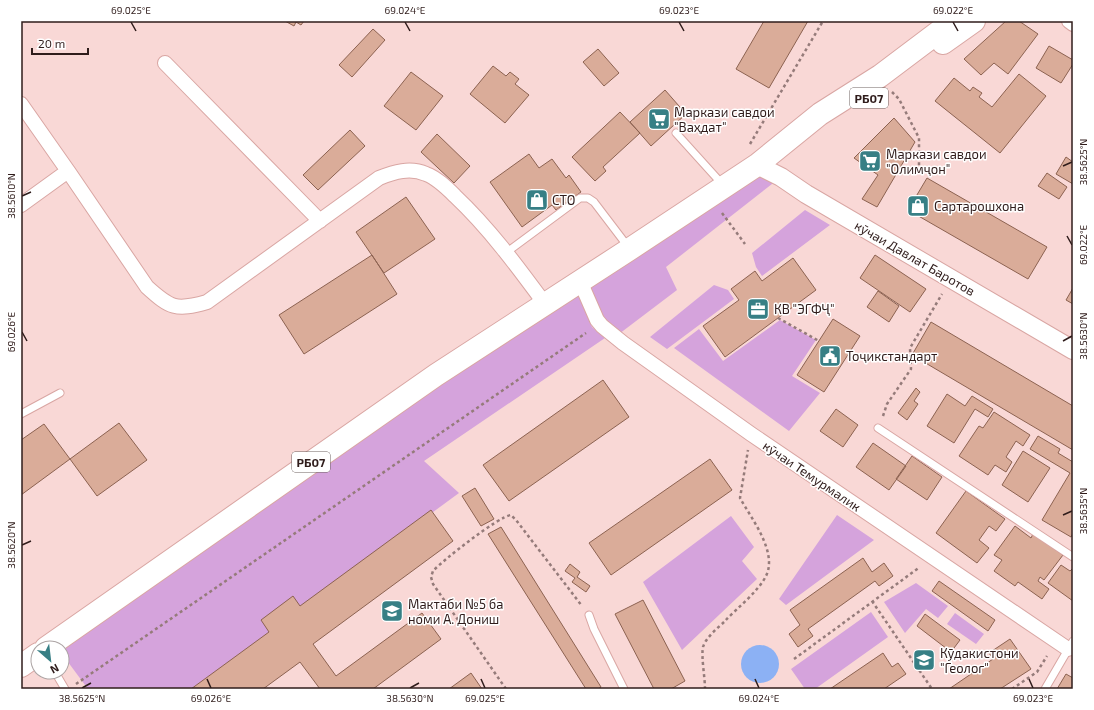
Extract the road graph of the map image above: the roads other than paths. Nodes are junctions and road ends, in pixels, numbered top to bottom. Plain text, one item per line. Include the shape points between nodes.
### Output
1 (953, 21) edge
2 (974, 21) edge
3 (1069, 21) edge
4 (1073, 24) edge
5 (165, 63) dead end
6 (21, 104) edge
7 (676, 133) dead end
8 (751, 157) junction
9 (68, 171) junction
10 (718, 191) junction
11 (21, 205) edge
12 (320, 221) junction
13 (630, 249) junction
14 (507, 252) junction
15 (580, 281) junction
16 (545, 304) junction
17 (1073, 350) edge
18 (60, 393) dead end
19 (21, 414) edge
20 (878, 428) road end
21 (1073, 557) edge
22 (589, 615) road end
23 (57, 640) edge
24 (1071, 648) edge
25 (30, 660) edge
26 (21, 666) edge
27 (60, 680) edge
28 (65, 689) edge
29 (624, 689) edge
30 (1045, 689) edge

1 - 8 highway, РБ07 via 880,76
2 - 8 highway, РБ07 via 831,125
3 - 4 street
5 - 12 street
6 - 9 street
7 - 10 lane
8 - 10 highway, РБ07
8 - 17 street, кӯчаи Давлат Баротов via 806,194
9 - 11 street
9 - 12 street via 146,287 176,307 207,302
10 - 13 highway, РБ07
12 - 14 street via 379,178 413,170 427,174 444,185
13 - 14 lane via 594,202 588,198 580,198
13 - 15 highway, РБ07
14 - 16 street
15 - 16 highway, РБ07
15 - 24 street, кӯчаи Темурмалик via 599,324 632,350 751,434
16 - 23 highway, РБ07 via 436,375
18 - 19 lane
20 - 21 lane
22 - 29 lane
24 - 30 lane, кӯчаи Темурмалик
25 - 26 highway
27 - 28 lane

